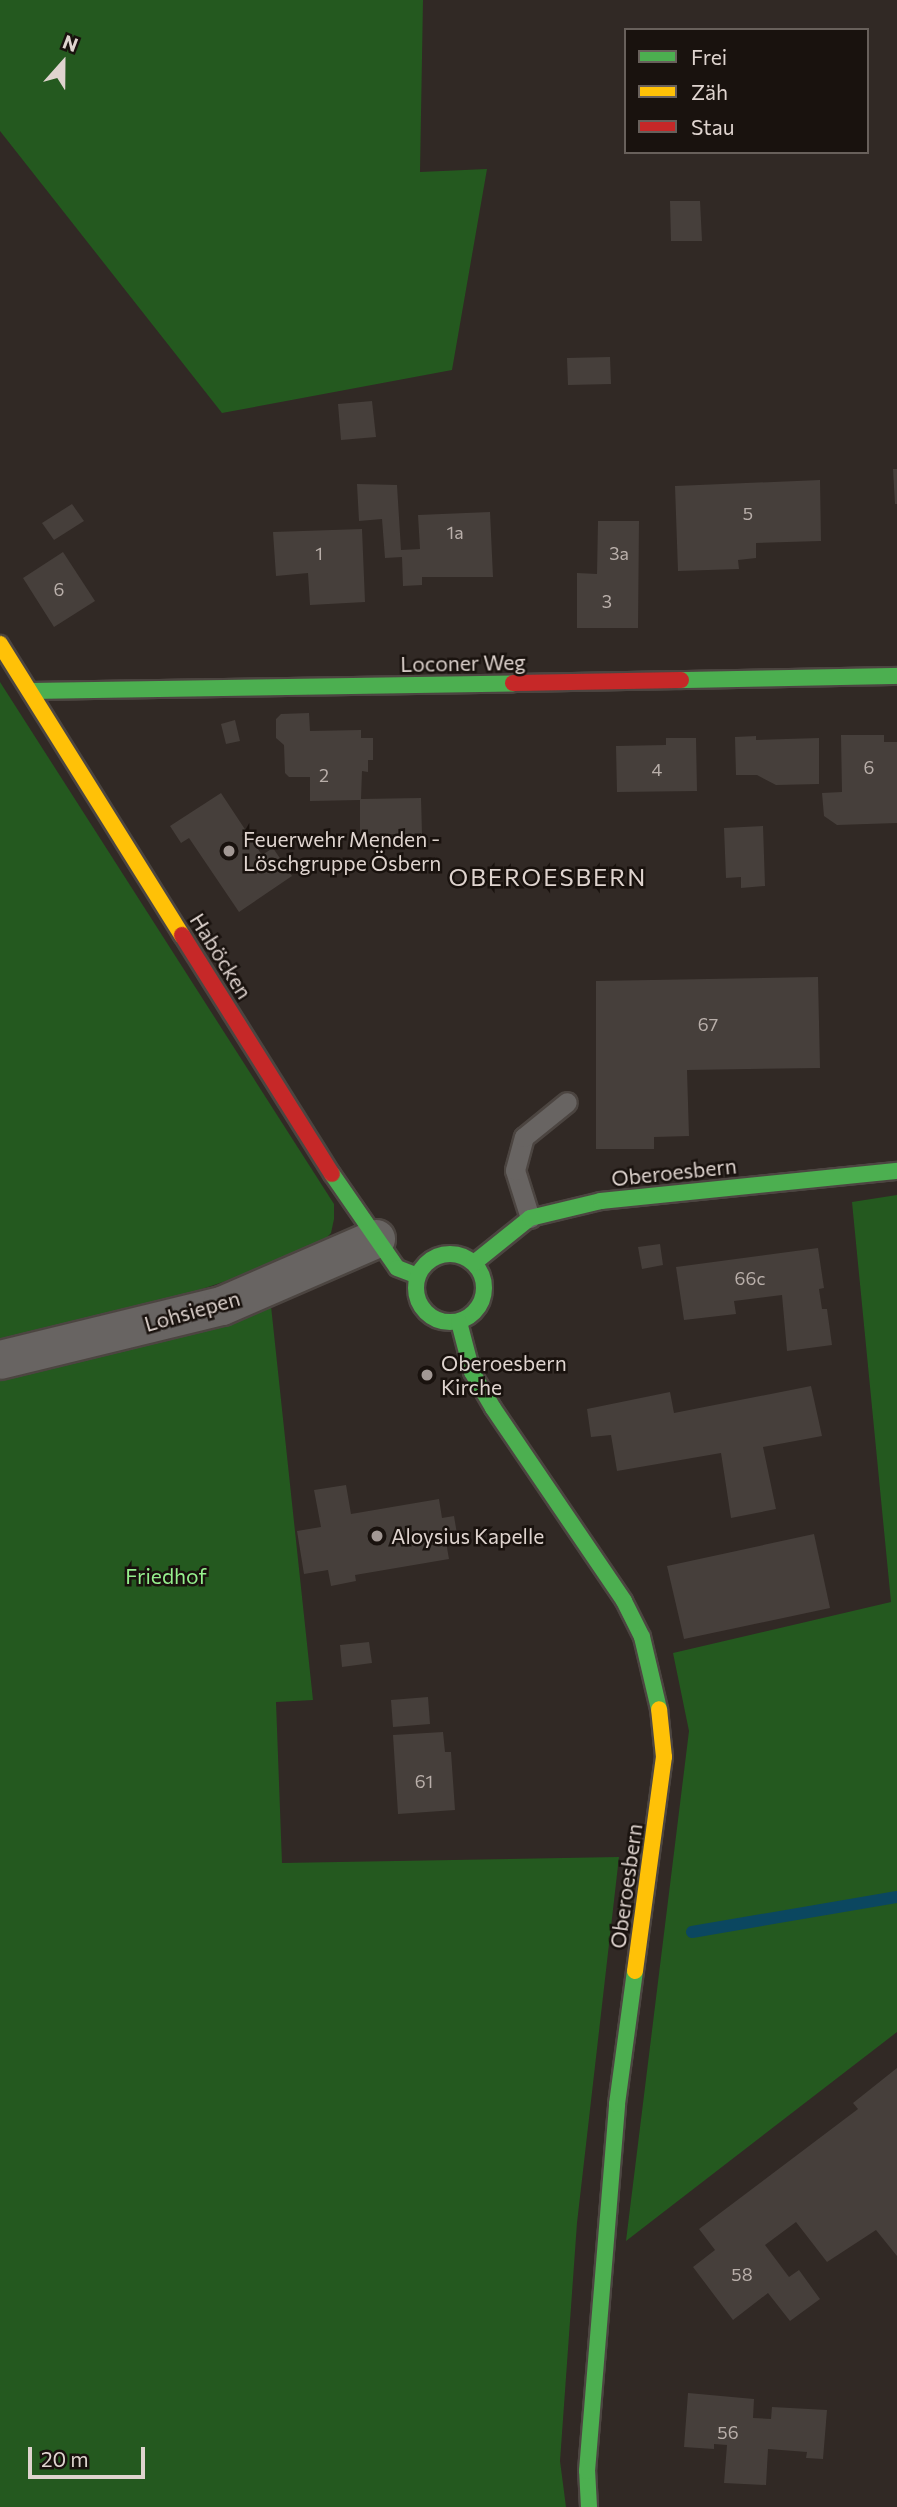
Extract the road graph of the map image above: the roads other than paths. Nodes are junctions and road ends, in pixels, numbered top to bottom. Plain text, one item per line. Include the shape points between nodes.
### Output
1 (0, 644) edge
2 (897, 676) edge
3 (30, 691) junction
4 (567, 1102) dead end
5 (897, 1171) edge
6 (530, 1217) junction
7 (376, 1239) junction
8 (474, 1263) junction
9 (418, 1276) junction
10 (459, 1322) junction
11 (0, 1360) edge
12 (589, 2507) edge

1 - 3 street, Haböcken
2 - 3 street, Loconer Weg
3 - 7 street, Haböcken
4 - 6 lane via 524,1137 515,1170
5 - 6 street, Oberoesbern via 601,1201
6 - 8 street, Oberoesbern
7 - 9 street, Haböcken via 397,1268
7 - 11 street, Lohsiepen via 222,1306
8 - 9 street via 448,1254 424,1266
8 - 10 street via 481,1272 483,1296
9 - 10 street via 417,1293 428,1313
10 - 12 street, Oberoesbern via 472,1371 493,1408 624,1601 642,1637 657,1692 664,1757 617,2104 587,2471

